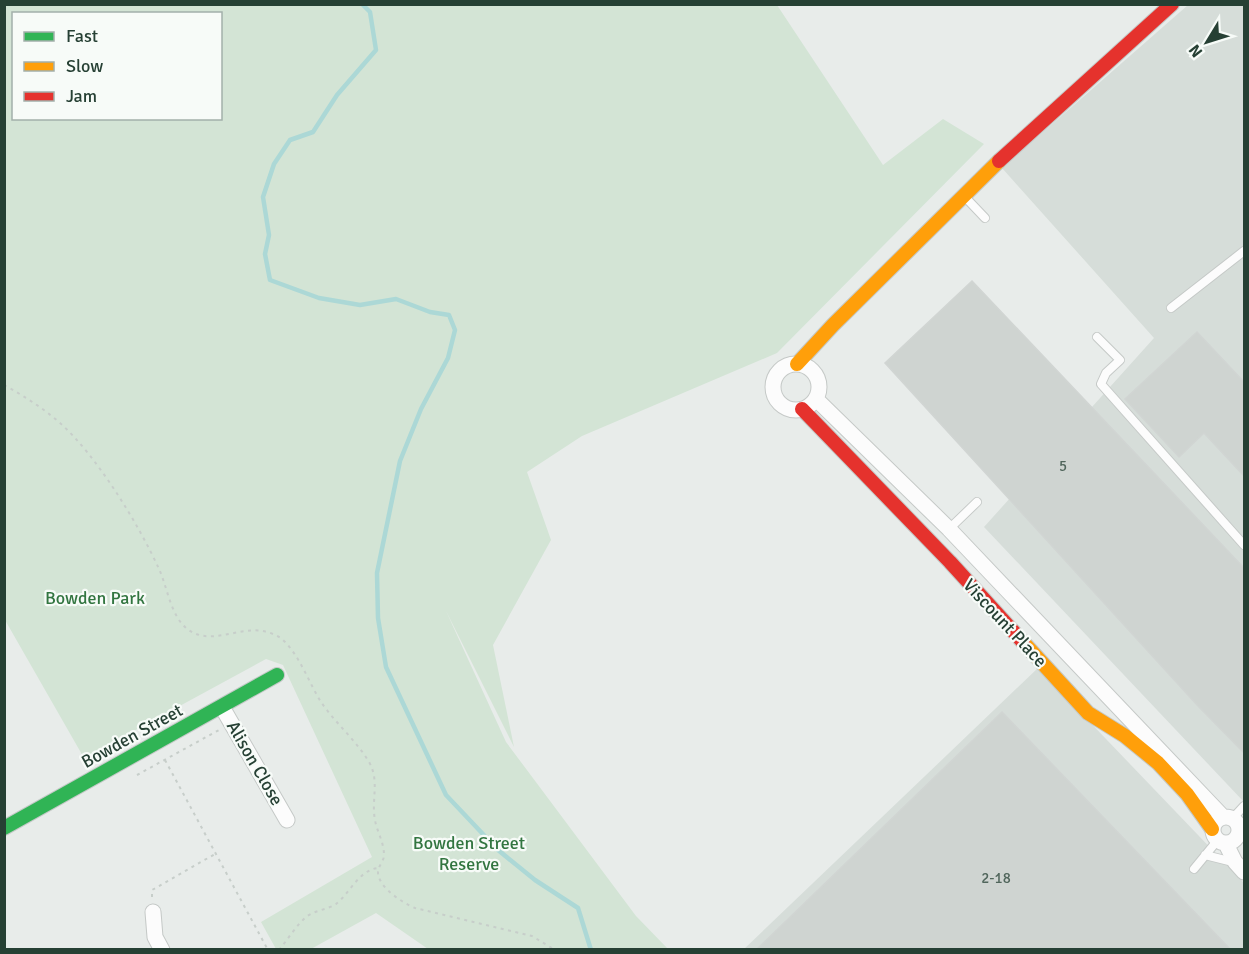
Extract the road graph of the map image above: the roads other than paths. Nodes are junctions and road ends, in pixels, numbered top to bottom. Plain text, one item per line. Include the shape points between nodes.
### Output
1 (1172, 4) edge
2 (965, 197) junction
3 (985, 218) dead end
4 (1245, 251) edge
5 (1171, 308) dead end
6 (1096, 337) dead end
7 (797, 364) junction
8 (816, 399) junction
9 (802, 409) junction
10 (977, 502) dead end
11 (949, 529) junction
12 (1245, 545) edge
13 (278, 675) dead end
14 (222, 707) junction
15 (1245, 806) edge
16 (1228, 818) junction
17 (287, 820) dead end
18 (4, 828) edge
19 (1227, 840) edge
20 (1206, 855) junction
21 (1240, 867) edge
22 (1194, 869) dead end
23 (153, 912) road end
24 (162, 950) edge

1 - 2 street via 1022,139
2 - 3 lane
2 - 7 street
4 - 5 lane
6 - 12 lane via 1120,360 1101,384
7 - 8 street via 816,376
7 - 9 street via 782,369 773,389 780,403 794,410
8 - 9 street
8 - 11 street, Viscount Place
9 - 19 street, Viscount Place via 1088,713 1148,752
10 - 11 lane
11 - 16 street, Viscount Place
13 - 14 street, Bowden Street
14 - 17 street, Alison Close
14 - 18 street, Bowden Street
15 - 16 lane
16 - 19 street via 1239,829
16 - 19 street via 1216,821
19 - 20 lane
19 - 21 street, Viscount Place
20 - 21 lane
20 - 22 lane
23 - 24 street via 155,937

